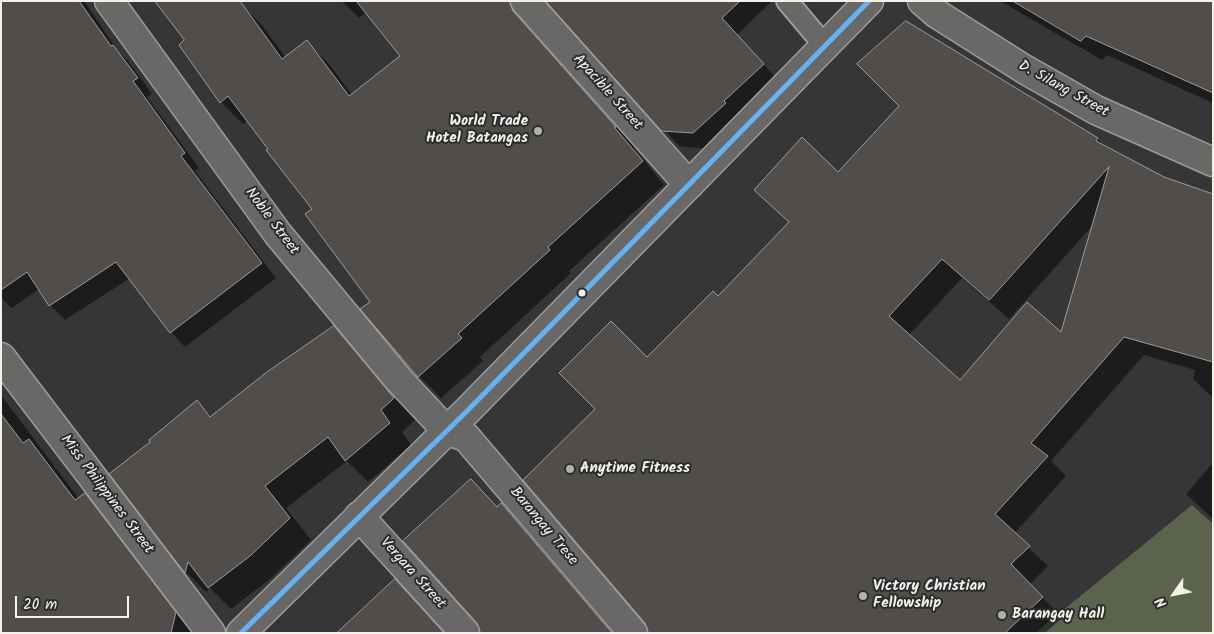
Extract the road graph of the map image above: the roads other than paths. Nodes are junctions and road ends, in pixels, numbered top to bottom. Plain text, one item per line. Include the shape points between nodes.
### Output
1 (109, 1) edge
2 (525, 1) edge
3 (787, 1) edge
4 (869, 1) edge
5 (922, 1) edge
6 (825, 46) junction
7 (1213, 162) edge
8 (689, 185) junction
9 (1, 358) edge
10 (447, 431) junction
11 (359, 516) junction
12 (212, 633) edge
13 (241, 633) edge
14 (465, 633) edge
15 (633, 633) edge

1 - 10 street, Noble Street via 278,234 399,380
2 - 8 street, Apacible Street
3 - 6 lane
4 - 6 street
5 - 7 street, D. Silang Street via 936,14 1096,110
6 - 8 street
8 - 10 street
9 - 12 street, Miss Philippines Street
10 - 11 street
10 - 15 street, Barangay Trese via 466,437
11 - 13 street
11 - 14 street, Vergara Street

